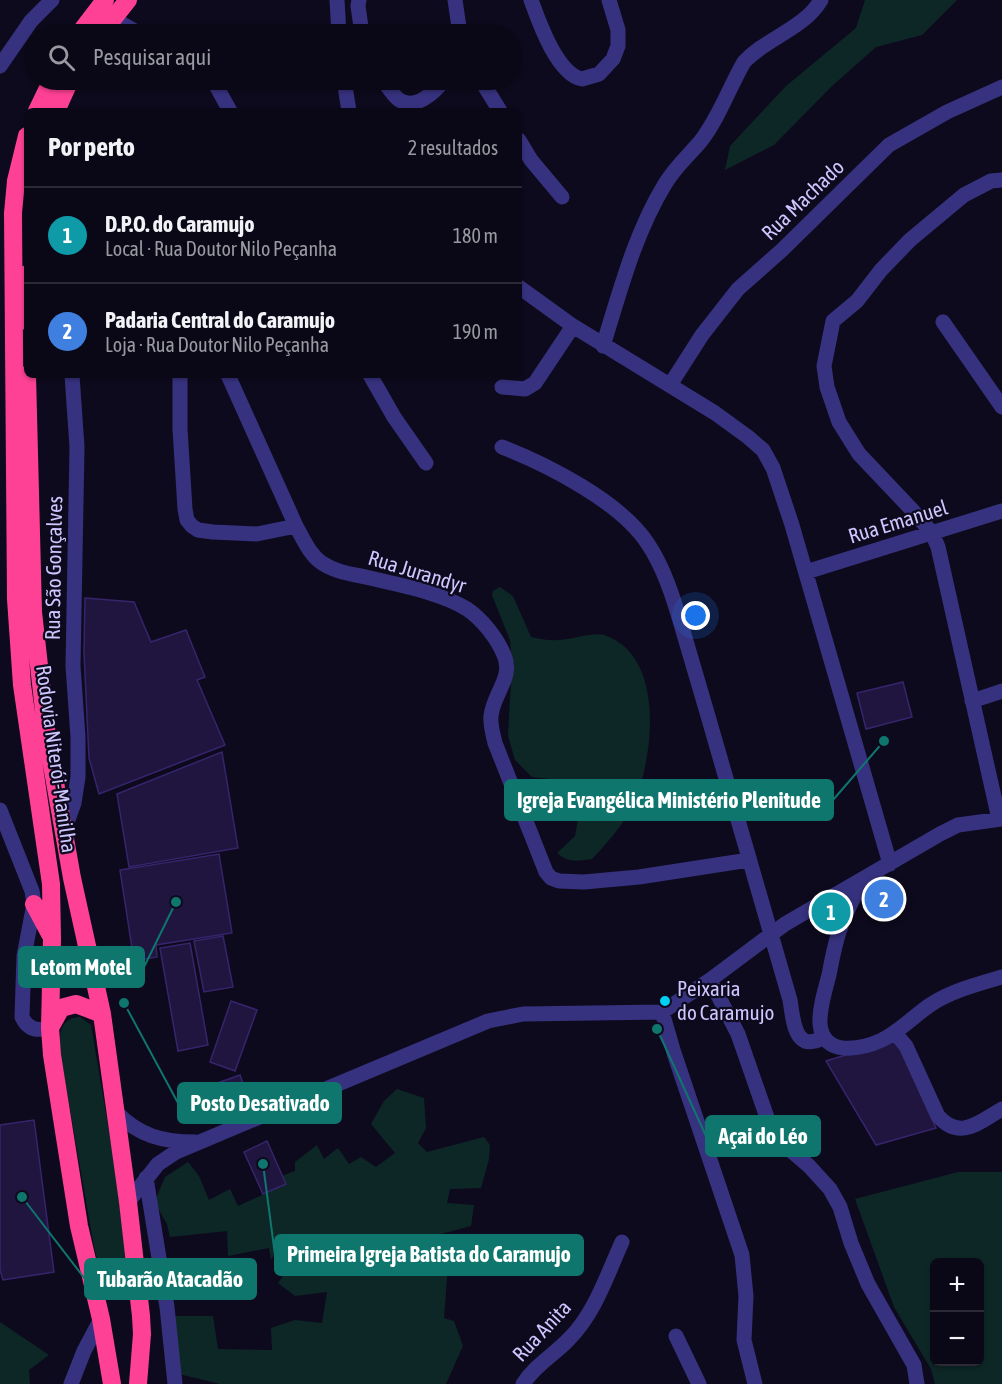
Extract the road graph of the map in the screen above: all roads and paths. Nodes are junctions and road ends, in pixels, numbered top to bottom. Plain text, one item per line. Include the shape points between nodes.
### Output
1 (52, 0) edge
2 (105, 0) edge
3 (128, 0) edge
4 (337, 0) edge
5 (360, 0) edge
6 (455, 0) edge
7 (531, 0) edge
8 (609, 0) edge
9 (821, 0) edge
10 (112, 18) junction
11 (30, 24) edge
12 (87, 24) edge
13 (108, 24) edge
14 (122, 24) edge
15 (338, 24) edge
16 (361, 24) edge
17 (459, 24) edge
18 (24, 32) edge
19 (0, 66) edge
20 (1002, 87) edge
21 (47, 90) edge
22 (65, 90) edge
23 (220, 90) edge
24 (346, 90) edge
25 (391, 90) edge
26 (434, 90) edge
27 (488, 90) edge
28 (38, 108) edge
29 (57, 108) edge
30 (228, 108) edge
31 (349, 108) edge
32 (498, 108) edge
33 (522, 145) edge
34 (24, 148) edge
35 (1002, 180) edge
36 (562, 197) dead end
37 (522, 289) edge
38 (943, 322) dead end
39 (573, 326) junction
40 (603, 346) junction
41 (27, 378) edge
42 (72, 378) edge
43 (180, 378) edge
44 (229, 378) edge
45 (372, 378) edge
46 (670, 385) junction
47 (502, 387) dead end
48 (1002, 407) edge
49 (502, 447) dead end
50 (426, 462) dead end
51 (1002, 511) edge
52 (296, 526) junction
53 (932, 533) junction
54 (806, 572) junction
55 (1002, 691) edge
56 (972, 701) junction
57 (0, 810) edge
58 (1000, 819) edge
59 (64, 831) junction
60 (749, 860) junction
61 (890, 864) junction
62 (862, 881) junction
63 (34, 904) junction
64 (771, 934) junction
65 (52, 939) junction
66 (1002, 976) edge
67 (710, 980) junction
68 (662, 1012) junction
69 (102, 1014) junction
70 (50, 1028) junction
71 (895, 1033) junction
72 (824, 1038) junction
73 (1002, 1109) edge
74 (116, 1112) junction
75 (201, 1142) junction
76 (146, 1178) junction
77 (128, 1202) junction
78 (622, 1242) dead end
79 (135, 1264) junction
80 (92, 1278) junction
81 (101, 1319) junction
82 (676, 1336) dead end
83 (79, 1364) junction
84 (71, 1384) edge
85 (83, 1384) edge
86 (112, 1384) edge
87 (138, 1384) edge
88 (175, 1384) edge
89 (523, 1384) edge
90 (699, 1384) edge
91 (754, 1384) edge
92 (917, 1384) edge

1 - 11 street
2 - 12 highway
3 - 10 highway
4 - 15 street
5 - 16 street
6 - 17 street
7 - 8 street via 542,30 566,71 582,79 599,74 613,59 618,46 618,30
9 - 40 street via 801,21 744,62 716,118 665,184 628,265
10 - 13 highway
10 - 14 street
18 - 19 street
20 - 46 street, Rua Machado via 889,145 738,289
21 - 28 highway
22 - 29 highway
23 - 30 street
24 - 31 street
25 - 26 street via 399,100 411,103
27 - 32 street
33 - 36 street
34 - 65 highway, Rodovia Niterói-Manilha via 16,181 13,224 16,599 22,685 51,884
35 - 53 street via 991,181 964,195 910,240 857,301 837,315 830,329 824,366 839,422 859,454
37 - 39 street
38 - 48 street
39 - 40 street
39 - 47 street via 535,383 525,389
40 - 46 street
41 - 59 highway, Rodovia Niterói-Manilha via 33,612 47,737
42 - 59 street, Rua São Gonçalves via 77,447 73,666 78,777
43 - 52 street via 187,520 198,530 213,532 257,534
44 - 52 street, Rua Jurandyr
45 - 50 street
46 - 54 street via 764,450
49 - 60 street via 557,473 602,501 629,521 648,543 673,599
51 - 53 street, Rua Emanuel
52 - 60 street, Rua Jurandyr via 307,548 320,562 341,573 401,585 455,603 494,635 508,667 491,714 491,726 551,878 584,882
53 - 54 street, Rua Emanuel
53 - 56 street
54 - 61 street
55 - 56 street
56 - 58 street
57 - 63 street
58 - 61 street via 958,825
59 - 69 highway, Rodovia Niterói-Manilha
60 - 64 street
61 - 62 street
62 - 64 street
62 - 72 street via 833,954 820,1025
63 - 65 highway
63 - 70 street via 24,956 22,1017 32,1028
64 - 67 street
64 - 72 street via 798,1034 807,1042
65 - 70 highway, Rodovia Niterói-Manilha
66 - 71 street via 961,989 932,1004
67 - 68 street
67 - 92 street via 738,1034 770,1126 780,1142 830,1189 868,1284 914,1365
68 - 75 street via 523,1014 488,1021
68 - 91 street via 742,1255 746,1296 744,1340
69 - 70 highway via 76,1004 61,1008
69 - 74 highway, Rodovia Niterói-Manilha
70 - 80 highway, Rodovia Niterói-Manilha via 79,1227
71 - 72 street via 865,1046 843,1049
71 - 73 street via 906,1046 938,1116 946,1125 971,1127
74 - 75 street via 136,1130 154,1137
74 - 77 highway, Rodovia Niterói-Manilha
75 - 76 street via 176,1152
76 - 77 street
76 - 88 street
77 - 79 highway, Rodovia Niterói-Manilha
78 - 89 street, Rua Anita via 591,1310 570,1339 536,1366
79 - 80 highway via 127,1280 113,1288 102,1287
79 - 87 highway, Rodovia Niterói-Manilha via 142,1334
80 - 81 highway, Rodovia Niterói-Manilha
81 - 83 street
81 - 86 highway, Rodovia Niterói-Manilha
82 - 90 street
83 - 84 street
83 - 85 street

